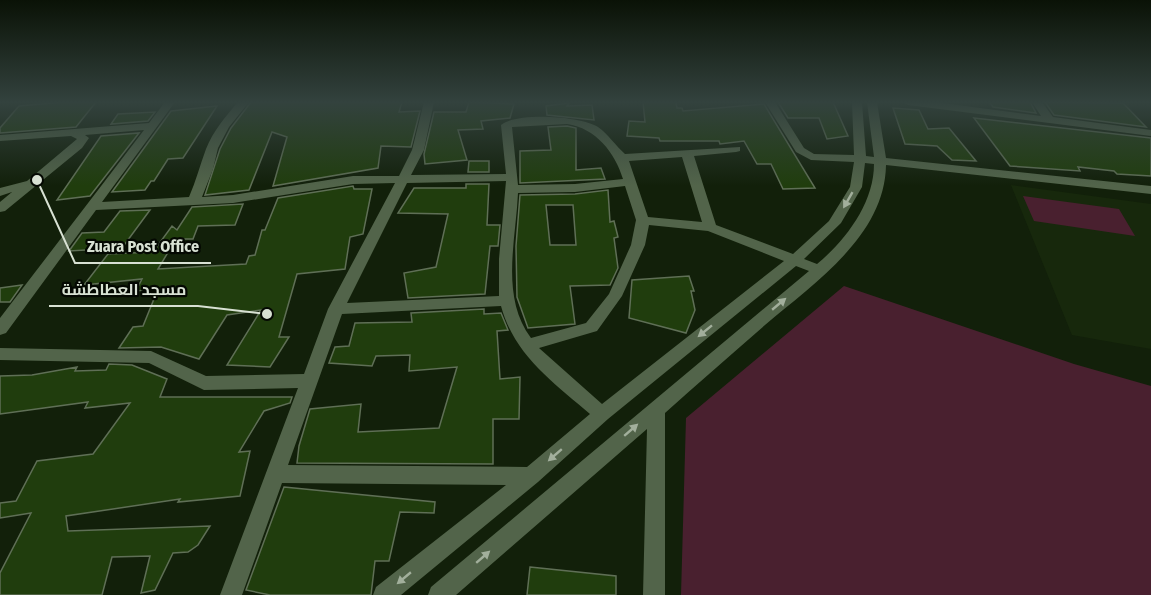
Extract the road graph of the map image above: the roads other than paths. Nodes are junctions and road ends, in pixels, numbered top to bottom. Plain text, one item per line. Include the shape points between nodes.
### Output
1 (102, 130) edge
2 (148, 130) edge
3 (222, 130) edge
4 (423, 130) edge
5 (506, 130) edge
6 (592, 130) edge
7 (787, 130) edge
8 (858, 130) edge
9 (877, 130) edge
10 (1122, 130) edge
11 (73, 132) junction
12 (1151, 133) edge
13 (0, 138) edge
14 (736, 149) dead end
15 (687, 153) junction
16 (622, 158) junction
17 (860, 159) junction
18 (883, 161) junction
19 (402, 178) junction
20 (37, 180) junction
21 (630, 182) junction
22 (512, 183) junction
23 (1151, 190) edge
24 (0, 192) edge
25 (194, 201) junction
26 (91, 206) junction
27 (0, 208) edge
28 (643, 220) junction
29 (710, 227) junction
30 (795, 260) junction
31 (819, 270) junction
32 (506, 301) junction
33 (336, 309) junction
34 (0, 329) edge
35 (528, 345) junction
36 (0, 354) edge
37 (309, 381) junction
38 (656, 409) junction
39 (602, 414) junction
40 (277, 474) junction
41 (531, 476) junction
42 (231, 595) edge
43 (384, 595) edge
44 (439, 595) edge
45 (654, 595) edge

1 - 11 street
2 - 26 street
3 - 25 street
4 - 19 street via 420,145
5 - 22 street
6 - 16 street via 606,138
7 - 17 street via 805,154
8 - 17 street
9 - 18 street
10 - 12 street
11 - 13 street
11 - 20 street via 82,141
14 - 15 street
15 - 16 street
15 - 29 street
16 - 21 street
17 - 18 street
17 -> 30 street via 856,187 845,207
18 - 23 street
18 - 31 street via 878,189 868,211 852,237
19 - 22 street
19 - 25 street via 353,180 273,194
19 - 33 street
20 - 24 street
20 - 27 street
21 - 22 street via 575,188
21 - 28 street
22 - 32 street
25 - 26 street
26 - 34 street
28 - 29 street
28 - 35 street via 638,244 615,296 591,327
29 - 30 street
30 - 31 street
30 -> 39 street
38 -> 31 street
32 - 33 street
32 - 35 street
33 - 37 street
35 - 39 street
36 - 37 street via 151,357 204,383
37 - 40 street
44 -> 38 street
38 - 45 street
39 -> 41 street
40 - 41 street
40 - 42 street
41 -> 43 street

